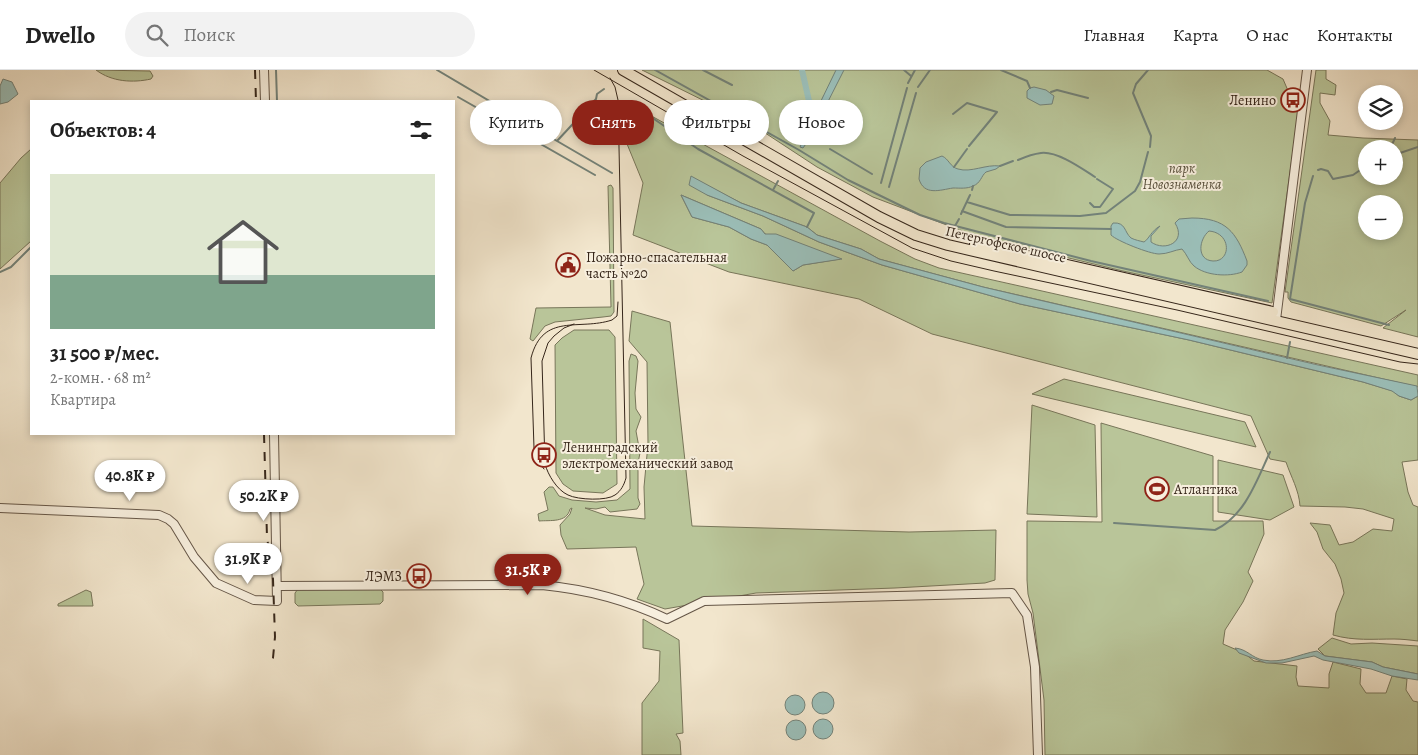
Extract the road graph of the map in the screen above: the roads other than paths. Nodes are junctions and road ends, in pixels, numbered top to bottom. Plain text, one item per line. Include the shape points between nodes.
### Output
1 (264, 70) edge
2 (623, 70) edge
3 (635, 70) edge
4 (1307, 70) edge
5 (266, 100) edge
6 (1277, 317) junction
7 (1418, 347) edge
8 (1418, 354) edge
9 (274, 435) edge
10 (0, 508) edge
11 (277, 586) junction
12 (1038, 755) edge

1 - 5 street
2 - 6 main road, Петергофское шоссе via 879,218 916,235 987,254
3 - 6 main road, Петергофское шоссе via 861,200 916,228 952,240
4 - 6 street
6 - 7 main road, Петергофское шоссе
6 - 8 main road, Петергофское шоссе
9 - 11 street
10 - 11 street via 159,515 174,524 194,557 216,584 242,596 264,601 277,601
11 - 12 street via 542,585 612,599 667,619 704,601 1012,593 1027,615 1035,667

